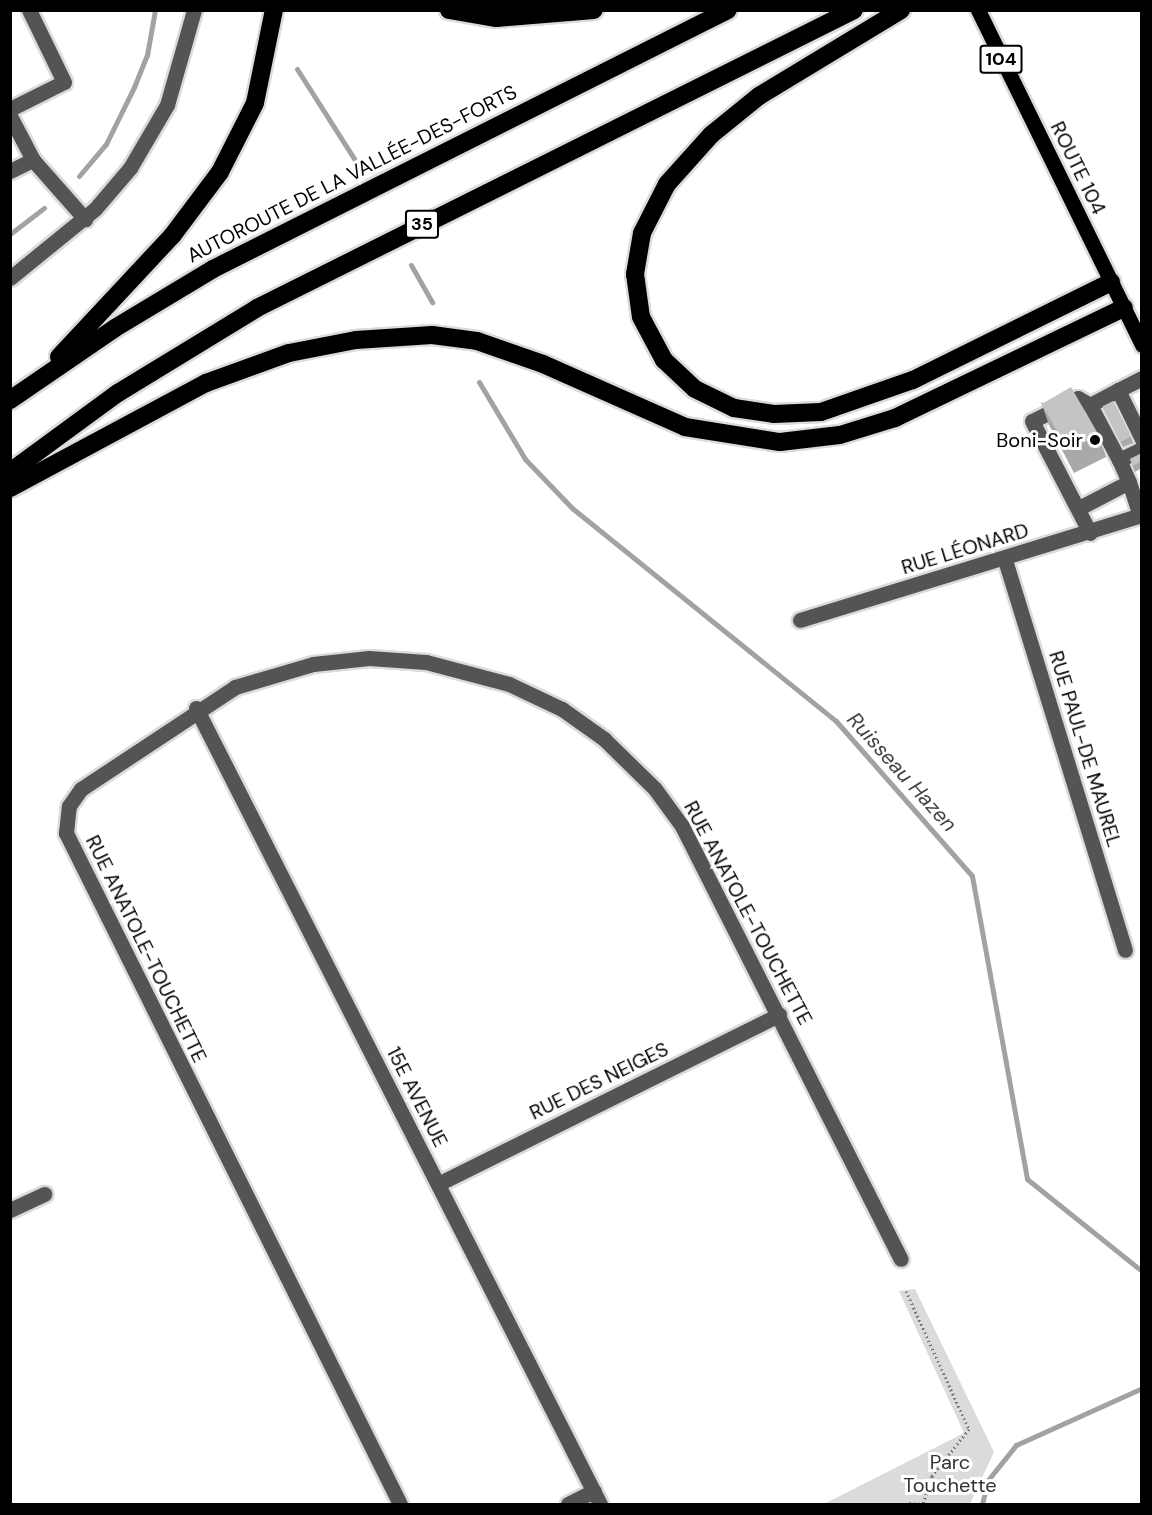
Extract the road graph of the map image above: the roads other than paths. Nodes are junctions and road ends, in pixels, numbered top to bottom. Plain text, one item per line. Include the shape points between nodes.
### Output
1 (29, 10) edge
2 (194, 10) edge
3 (274, 10) edge
4 (449, 10) edge
5 (594, 10) edge
6 (728, 10) edge
7 (855, 10) edge
8 (901, 10) edge
9 (978, 10) edge
10 (10, 109) edge
11 (10, 116) edge
12 (33, 160) junction
13 (10, 171) edge
14 (85, 219) junction
15 (10, 278) edge
16 (1111, 282) junction
17 (1124, 308) junction
18 (1142, 345) edge
19 (1142, 378) edge
20 (37, 382) junction
21 (1118, 390) junction
22 (10, 400) edge
23 (1089, 405) junction
24 (1142, 439) edge
25 (1142, 449) edge
26 (1119, 460) junction
27 (10, 472) edge
28 (1129, 482) junction
29 (10, 488) edge
30 (1079, 508) junction
31 (1141, 515) edge
32 (1090, 533) junction
33 (1005, 560) junction
34 (800, 620) dead end
35 (196, 708) junction
36 (1125, 950) dead end
37 (779, 1015) junction
38 (438, 1184) junction
39 (44, 1194) dead end
40 (10, 1210) edge
41 (901, 1258) dead end
42 (597, 1498) edge
43 (400, 1504) edge
44 (568, 1504) edge

1 - 10 street via 64,81
2 - 14 street via 181,67 159,122 120,182
3 - 20 highway via 255,103 220,172 172,236
4 - 5 highway via 529,18
6 - 20 highway, AUTOROUTE DE LA VALLÉE-DES-FORTS via 213,269
7 - 27 highway, 35 via 257,308 118,393
8 - 16 highway via 759,96 711,135 667,184 642,232 635,274 641,316 664,360 695,389 734,408 774,414 821,412 914,380
9 - 16 main road, ROUTE 104 / 104
11 - 12 street
12 - 13 street
12 - 14 street
14 - 15 street
16 - 17 main road, ROUTE 104 / 104
17 - 18 main road, ROUTE 104
17 - 29 highway via 895,418 840,435 780,441 685,427 543,364 477,341 406,335 356,340 280,356 206,383
19 - 21 street
20 - 22 highway, AUTOROUTE DE LA VALLÉE-DES-FORTS
21 - 23 street
21 - 24 street
23 - 26 street
23 - 30 street via 1078,398 1032,421
25 - 26 street
26 - 28 street
28 - 30 street
28 - 31 street
30 - 32 street
31 - 32 street, RUE LÉONARD
32 - 33 street, RUE LÉONARD
33 - 34 street, RUE LÉONARD
33 - 36 street, RUE PAUL-DE MAUREL
35 - 37 street, RUE ANATOLE-TOUCHETTE via 279,672 369,658 475,672 554,705 618,751 673,812
35 - 38 street, 15E AVENUE
35 - 43 street, RUE ANATOLE-TOUCHETTE via 81,789 67,813 68,840
37 - 38 street, RUE DES NEIGES
37 - 41 street, RUE ANATOLE-TOUCHETTE
38 - 42 street, 15E AVENUE
39 - 40 street
42 - 44 street

